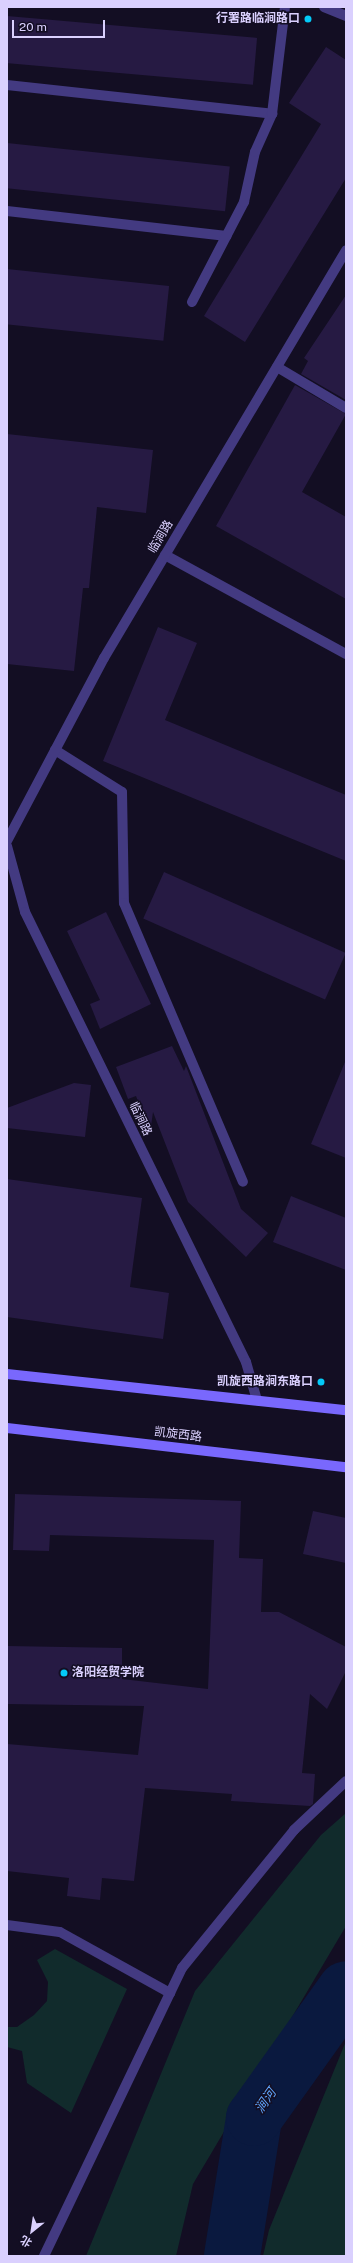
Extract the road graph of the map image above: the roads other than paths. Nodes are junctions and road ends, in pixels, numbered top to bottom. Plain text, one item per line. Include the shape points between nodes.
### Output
1 (285, 7) edge
2 (324, 7) edge
3 (346, 16) edge
4 (7, 84) edge
5 (272, 114) junction
6 (7, 211) edge
7 (227, 236) junction
8 (346, 251) edge
9 (192, 302) dead end
10 (277, 367) junction
11 (346, 408) edge
12 (165, 555) junction
13 (346, 654) edge
14 (55, 750) junction
15 (7, 841) edge
16 (7, 846) edge
17 (243, 1182) dead end
18 (7, 1374) edge
19 (257, 1400) junction
20 (346, 1410) edge
21 (7, 1428) edge
22 (346, 1467) edge
23 (346, 1781) edge
24 (7, 1925) edge
25 (170, 1993) junction
26 (44, 2256) edge

1 - 5 street
2 - 3 street
4 - 5 street
5 - 7 street via 255,152 244,202
6 - 7 street
7 - 9 street
8 - 10 street, 临涧路
10 - 11 street
10 - 12 street, 临涧路
12 - 13 street
12 - 14 street, 临涧路 via 104,658
14 - 15 street, 临涧路
14 - 17 street via 122,792 124,903
16 - 19 street, 临涧路 via 25,912 246,1362
18 - 19 main road
19 - 20 main road
21 - 22 main road, 凯旋西路
23 - 25 street via 294,1830 182,1968
24 - 25 street via 60,1932
25 - 26 street

